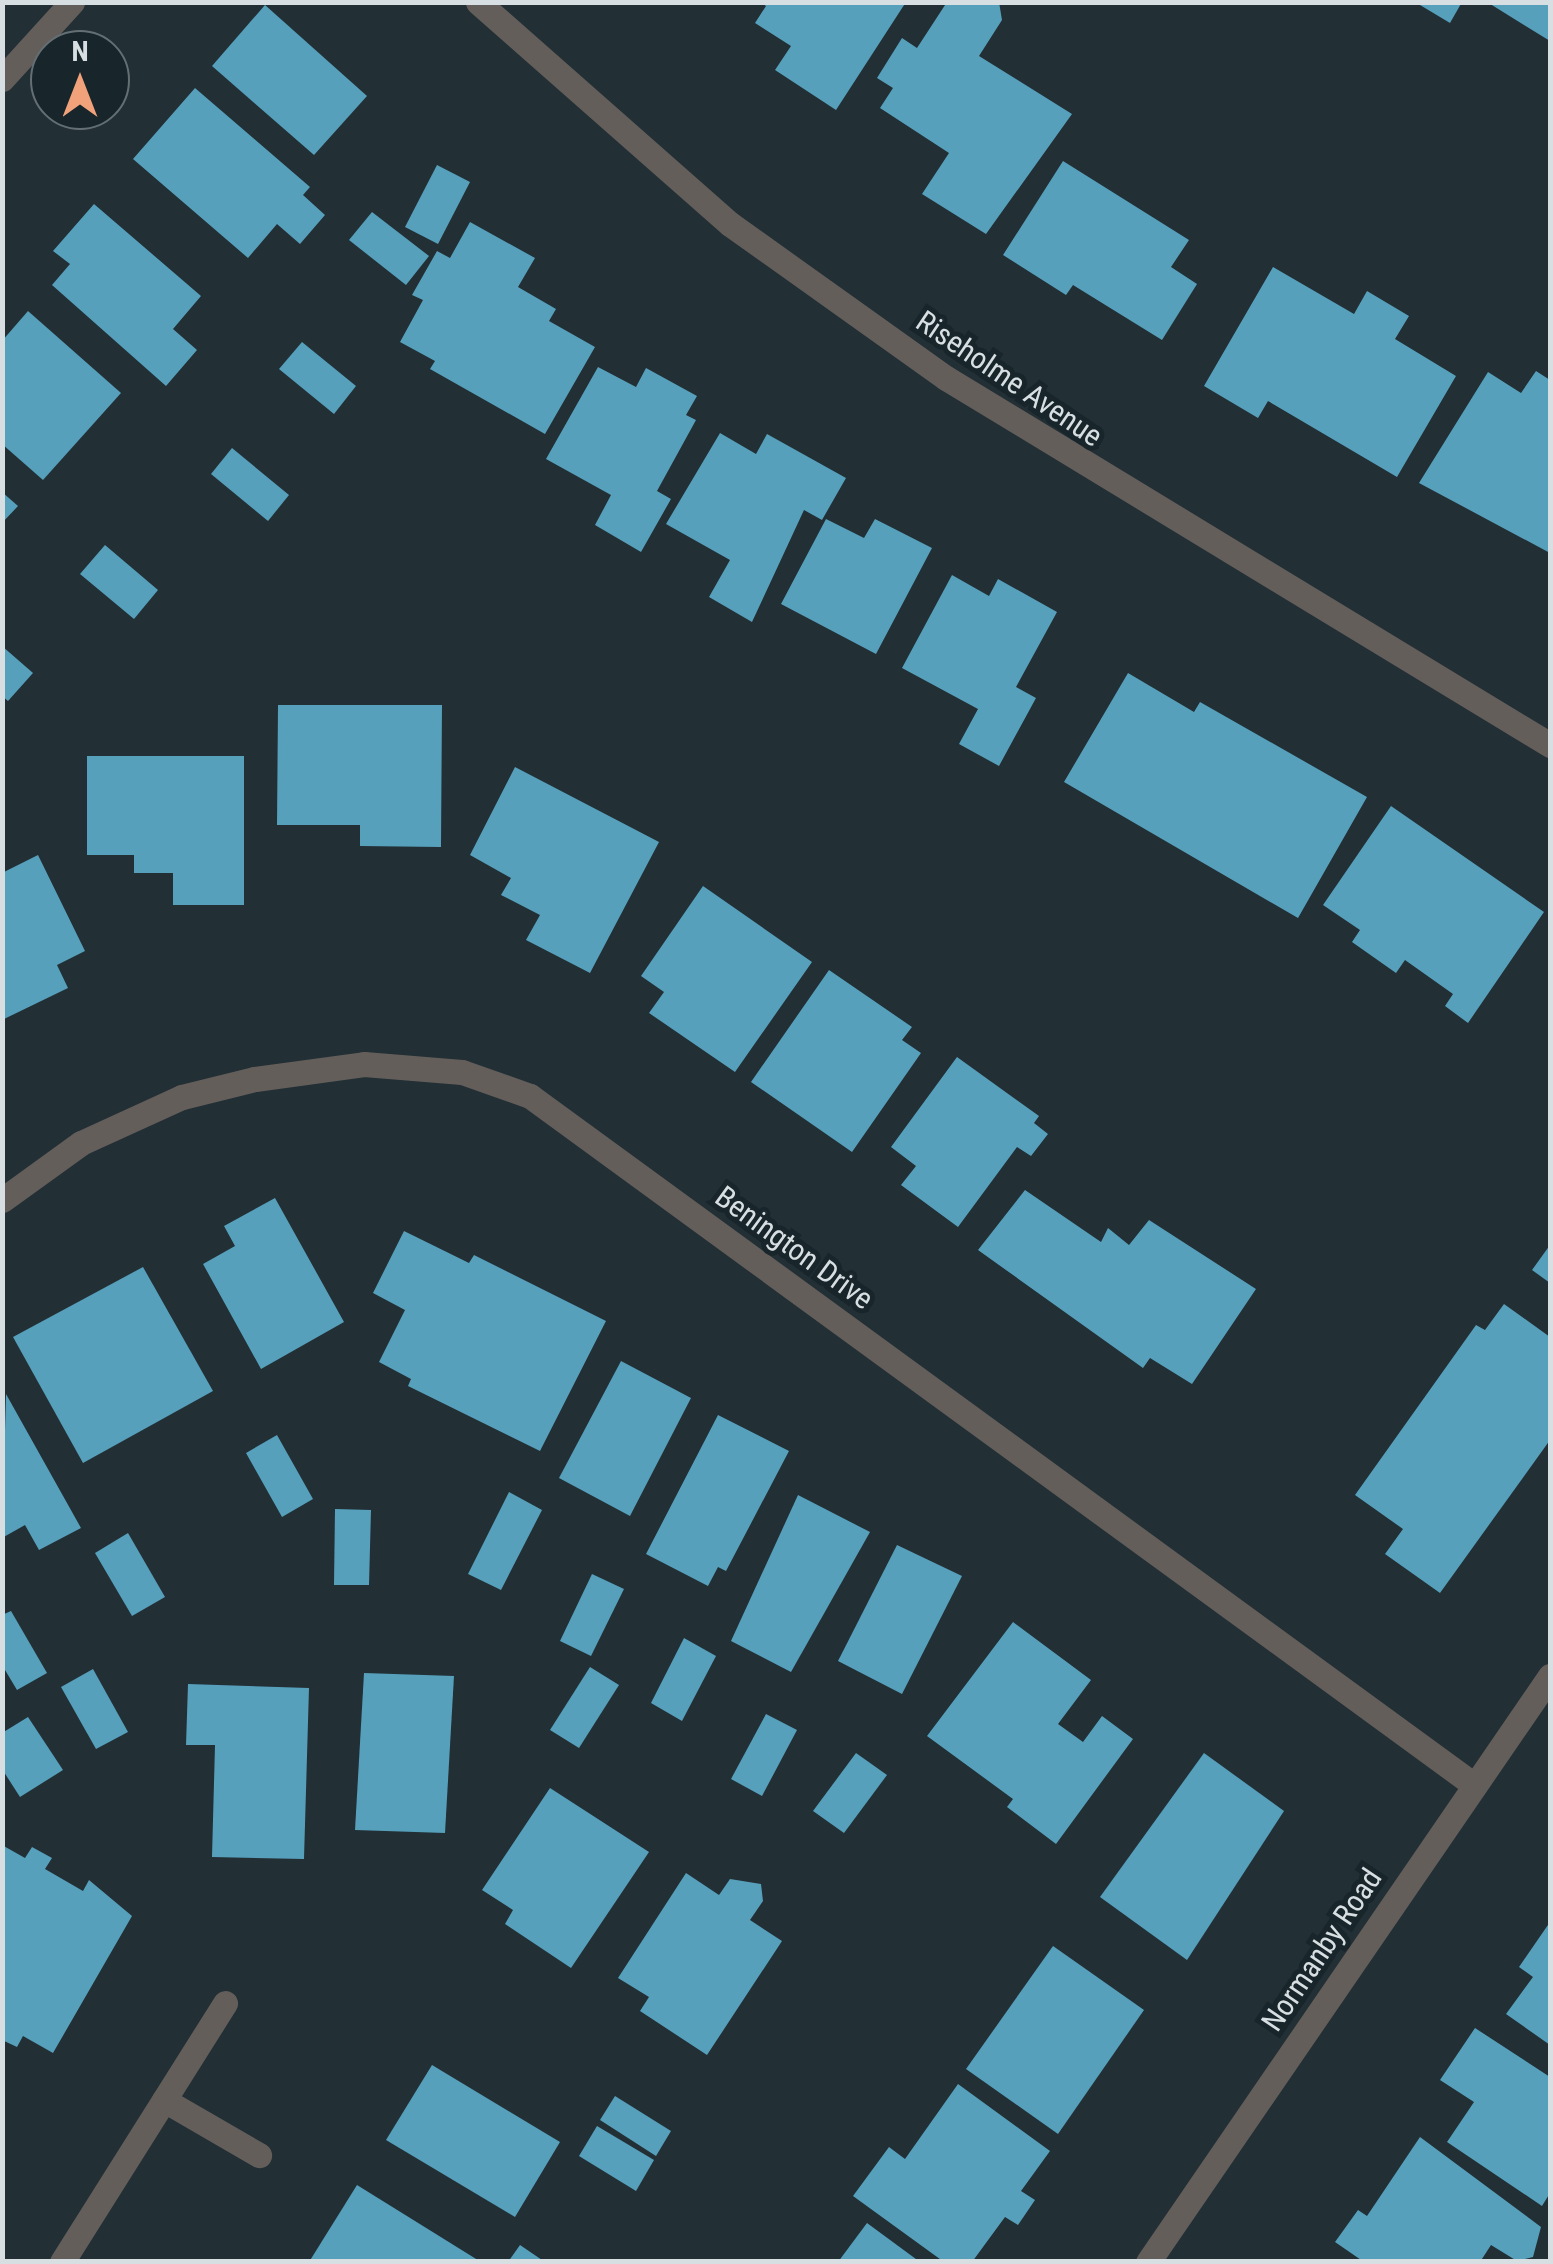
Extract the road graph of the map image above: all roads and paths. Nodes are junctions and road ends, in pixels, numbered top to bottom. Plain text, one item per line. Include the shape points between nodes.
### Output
1 (72, 2) edge
2 (478, 2) edge
3 (2, 79) edge
4 (1550, 745) edge
5 (2, 1200) edge
6 (1550, 1676) edge
7 (1474, 1785) junction
8 (225, 2003) dead end
9 (164, 2100) junction
10 (258, 2155) dead end
11 (62, 2262) edge
12 (1148, 2262) edge

1 - 3 street
2 - 4 street, Riseholme Avenue via 730,224 946,378
5 - 7 street, Benington Drive via 81,1143 182,1097 255,1079 364,1064 462,1072 530,1096
6 - 7 street, Normanby Road
7 - 12 street, Normanby Road
8 - 9 street
9 - 10 street
9 - 11 street

